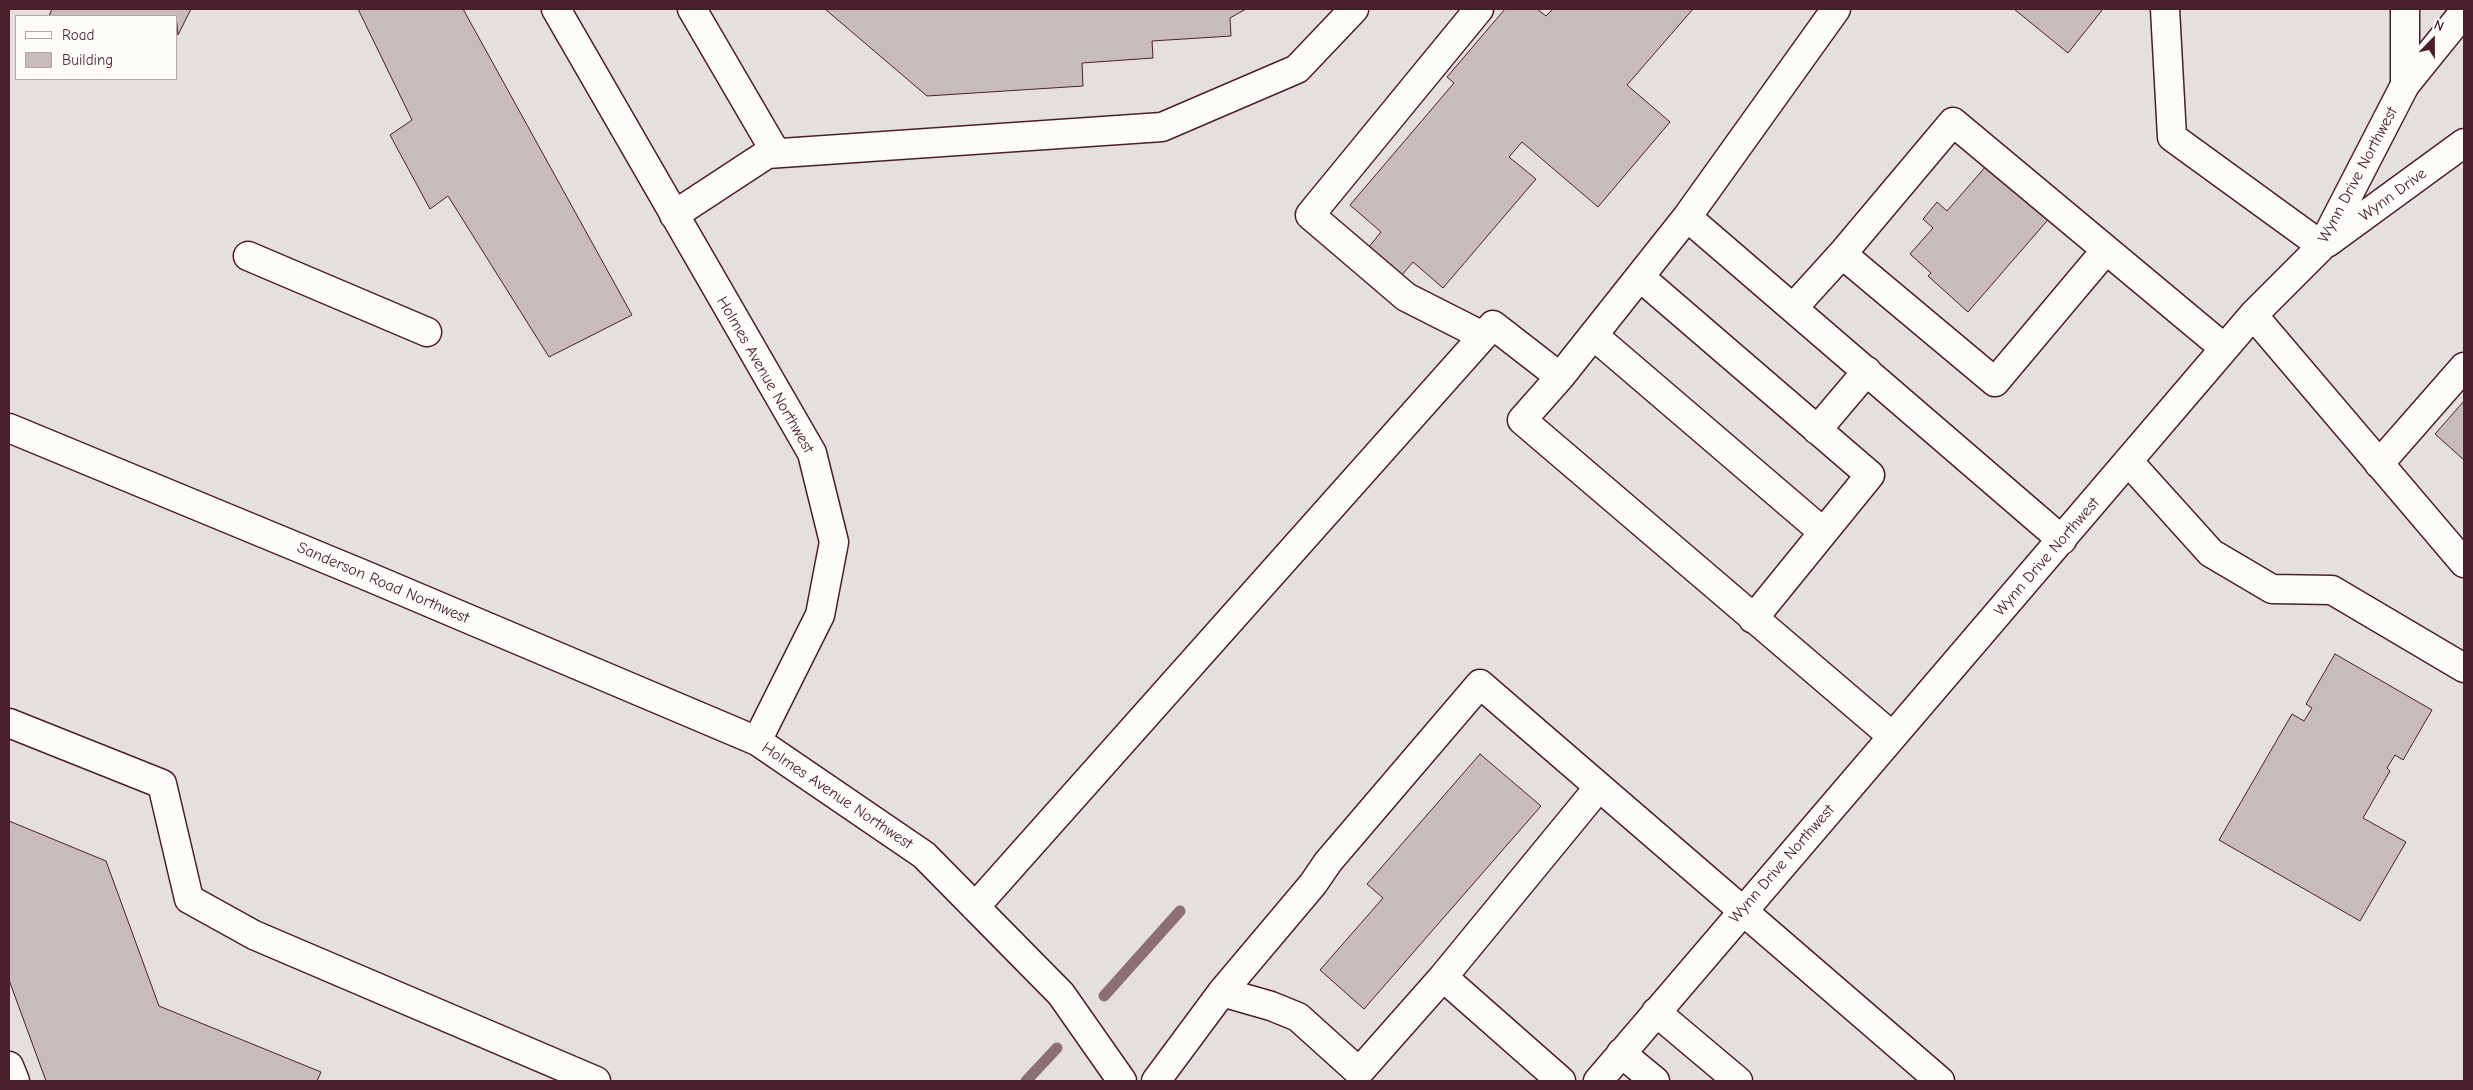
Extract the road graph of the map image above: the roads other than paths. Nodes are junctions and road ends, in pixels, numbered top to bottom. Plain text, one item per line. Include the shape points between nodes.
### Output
1 (556, 9) edge
2 (692, 9) edge
3 (1354, 9) edge
4 (1479, 9) edge
5 (1836, 9) edge
6 (2165, 9) edge
7 (2405, 9) edge
8 (2464, 12) edge
9 (2405, 85) junction
10 (2464, 143) edge
11 (776, 153) junction
12 (674, 215) junction
13 (1687, 218) junction
14 (2322, 246) junction
15 (2106, 250) junction
16 (1842, 254) junction
17 (248, 256) dead end
18 (1640, 277) junction
19 (1793, 308) junction
20 (2253, 315) junction
21 (427, 332) dead end
22 (1593, 335) junction
23 (1483, 336) junction
24 (2224, 348) junction
25 (2464, 367) edge
26 (1866, 371) junction
27 (1560, 377) junction
28 (9, 428) edge
29 (1817, 430) junction
30 (2128, 461) junction
31 (2379, 464) junction
32 (1823, 532) junction
33 (2062, 540) junction
34 (2464, 563) edge
35 (1752, 619) junction
36 (2464, 668) edge
37 (9, 724) edge
38 (1892, 736) junction
39 (757, 741) junction
40 (1599, 787) junction
41 (975, 907) junction
42 (1742, 911) junction
43 (1443, 977) junction
44 (1222, 992) junction
45 (1656, 1012) junction
46 (1621, 1053) junction
47 (9, 1066) edge
48 (15, 1081) edge
49 (596, 1081) edge
50 (1122, 1081) edge
51 (1156, 1081) edge
52 (1561, 1081) edge
53 (1598, 1081) edge
54 (1655, 1081) edge
55 (1738, 1081) edge
56 (1940, 1081) edge

1 - 12 main road, Holmes Avenue Northwest
2 - 11 main road
3 - 11 main road via 1297,69 1162,126
4 - 23 main road via 1310,215 1406,297
5 - 13 main road
6 - 14 main road via 2172,137
7 - 9 main road
8 - 9 main road, Wynn Drive Northwest
9 - 14 main road, Wynn Drive Northwest
10 - 14 main road, Wynn Drive
11 - 12 main road via 767,154
12 - 39 main road, Holmes Avenue Northwest via 812,453 834,542 820,615
13 - 18 main road
13 - 19 main road
14 - 20 main road, Wynn Drive Northwest
15 - 16 main road via 1995,382
15 - 16 main road via 1953,122
15 - 24 main road
16 - 19 main road
17 - 21 main road
18 - 22 main road
18 - 29 main road
19 - 26 main road
20 - 24 main road, Wynn Drive Northwest
20 - 31 main road
22 - 27 main road
22 - 32 main road
23 - 27 main road via 1493,325
23 - 41 main road
24 - 30 main road, Wynn Drive Northwest
25 - 31 main road
26 - 29 main road
26 - 33 main road
27 - 35 main road via 1522,420
28 - 39 main road, Sanderson Road Northwest
29 - 32 main road via 1870,475
30 - 33 main road, Wynn Drive Northwest
30 - 36 main road via 2211,553 2272,589 2332,590
31 - 34 main road
32 - 35 main road
33 - 38 main road, Wynn Drive Northwest
35 - 38 main road
37 - 49 main road via 162,784 190,899 254,935
38 - 42 main road, Wynn Drive Northwest
39 - 41 main road, Holmes Avenue Northwest via 924,855
40 - 42 main road
40 - 43 main road
40 - 44 main road via 1480,684
41 - 50 main road, Holmes Avenue Northwest via 1061,994
42 - 45 main road, Wynn Drive Northwest
42 - 56 main road
43 - 44 main road via 1359,1072 1298,1017
43 - 52 main road
44 - 51 main road
45 - 46 main road, Wynn Drive Northwest
45 - 55 main road
46 - 53 main road, Wynn Drive Northwest
46 - 54 main road
47 - 48 main road

